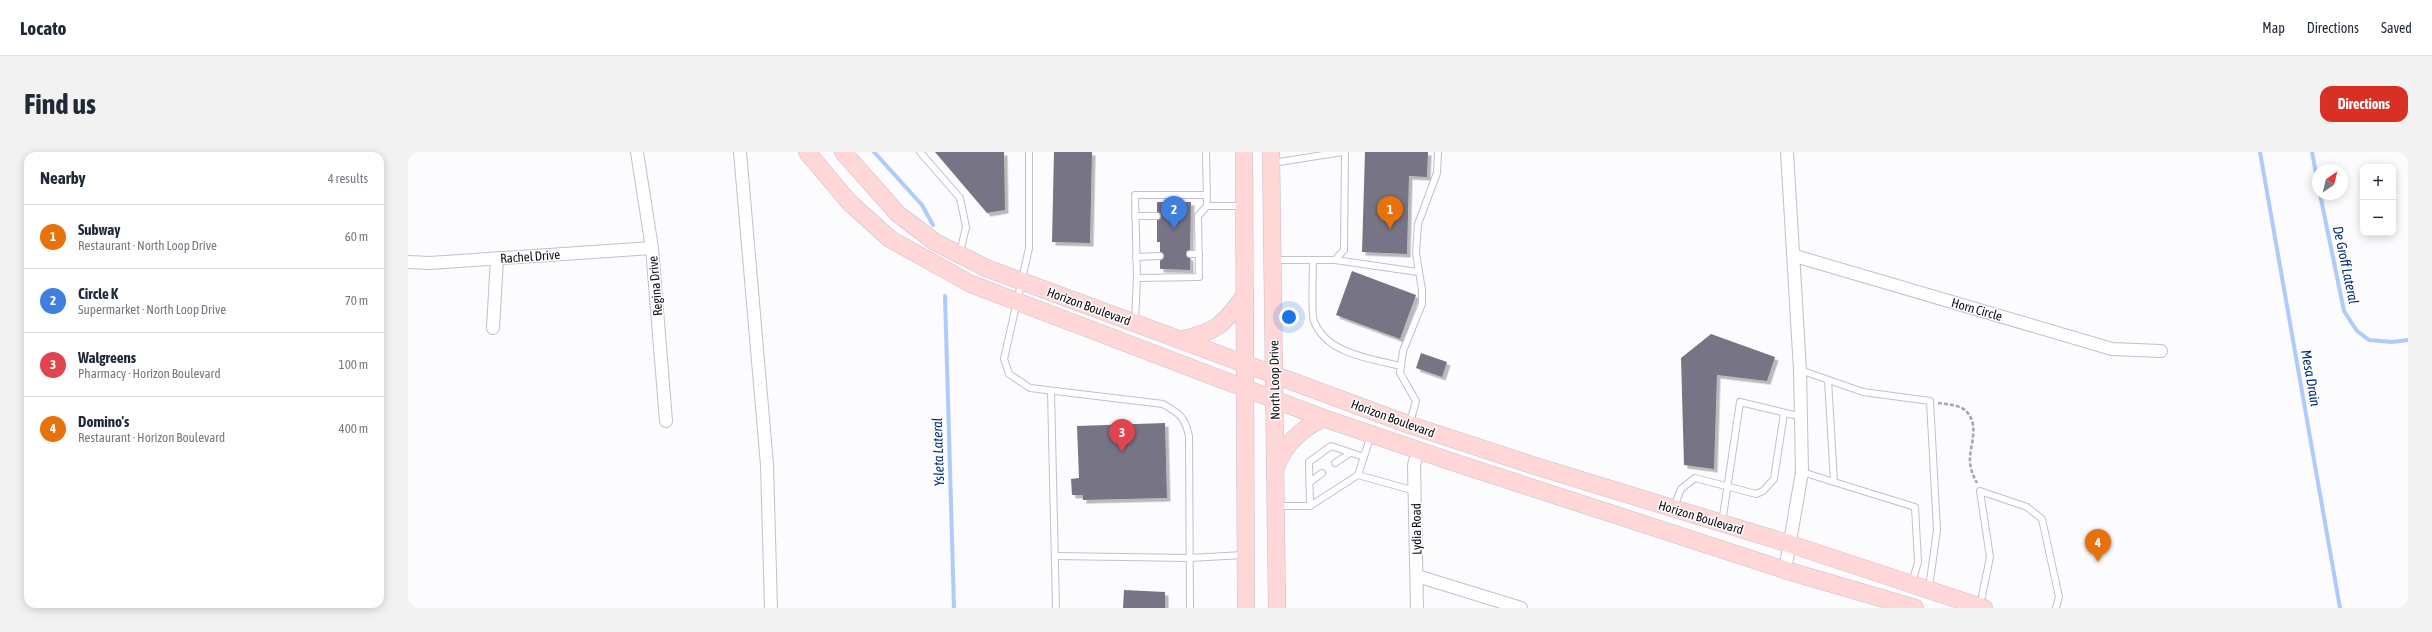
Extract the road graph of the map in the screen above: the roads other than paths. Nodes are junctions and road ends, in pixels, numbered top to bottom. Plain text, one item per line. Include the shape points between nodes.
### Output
1 (637, 152) edge
2 (740, 152) edge
3 (807, 152) edge
4 (843, 152) edge
5 (920, 152) edge
6 (1029, 152) edge
7 (1206, 152) edge
8 (1244, 152) edge
9 (1342, 152) edge
10 (1345, 152) edge
11 (1438, 152) edge
12 (1787, 152) edge
13 (1271, 158) edge
14 (1207, 195) junction
15 (1207, 206) junction
16 (1245, 206) junction
17 (1135, 216) junction
18 (1157, 216) dead end
19 (1191, 216) dead end
20 (1198, 216) junction
21 (652, 248) junction
22 (960, 254) junction
23 (1190, 254) dead end
24 (1199, 254) junction
25 (1160, 256) dead end
26 (1794, 256) junction
27 (1136, 257) junction
28 (497, 258) junction
29 (1271, 260) junction
30 (1313, 260) junction
31 (1335, 260) junction
32 (408, 262) edge
33 (1418, 272) junction
34 (1137, 278) junction
35 (1021, 282) junction
36 (1245, 295) junction
37 (1017, 301) junction
38 (1135, 323) junction
39 (493, 328) dead end
40 (1180, 340) junction
41 (2161, 351) dead end
42 (1246, 364) junction
43 (1401, 366) junction
44 (1800, 370) junction
45 (1275, 375) junction
46 (1828, 380) junction
47 (1244, 387) junction
48 (1052, 391) junction
49 (1275, 399) junction
50 (1784, 413) junction
51 (1324, 418) junction
52 (1802, 418) junction
53 (666, 421) dead end
54 (1410, 425) junction
55 (1371, 434) junction
56 (1418, 450) junction
57 (1350, 453) junction
58 (1364, 457) junction
59 (1334, 463) dead end
60 (1275, 471) junction
61 (1802, 472) junction
62 (1322, 473) dead end
63 (1358, 475) junction
64 (1310, 482) junction
65 (1834, 482) junction
66 (1727, 486) junction
67 (1415, 491) junction
68 (1275, 506) junction
69 (1310, 506) junction
70 (1674, 509) junction
71 (1722, 524) junction
72 (1667, 532) junction
73 (1790, 544) junction
74 (1245, 555) junction
75 (1055, 556) junction
76 (1189, 558) junction
77 (1785, 570) junction
78 (1417, 576) junction
79 (1912, 584) junction
80 (1929, 590) junction
81 (1958, 604) edge
82 (1982, 607) edge
83 (771, 608) edge
84 (1056, 608) edge
85 (1190, 608) edge
86 (1246, 608) edge
87 (1276, 608) edge
88 (1417, 608) edge
89 (1521, 608) edge
90 (1915, 608) edge
91 (2056, 608) edge

1 - 21 street, Regina Drive
2 - 83 street via 767,465
3 - 37 main road, Horizon Boulevard via 849,202 890,239 971,284
4 - 22 main road, Horizon Boulevard via 898,214 935,242
5 - 22 lane via 960,198 966,227
6 - 35 lane via 1029,248
7 - 14 lane
8 - 16 main road
9 - 13 lane
10 - 31 lane via 1344,250
11 - 33 lane via 1437,173 1418,224
12 - 26 street
13 - 29 main road, North Loop Drive
14 - 15 lane
14 - 17 lane via 1135,195
15 - 16 lane
15 - 20 lane
16 - 36 main road
17 - 18 lane
17 - 27 lane
19 - 20 lane
20 - 24 lane
21 - 28 street, Rachel Drive
21 - 53 street, Regina Drive
22 - 35 main road, Horizon Boulevard
23 - 24 lane
24 - 34 lane via 1199,277
25 - 27 lane
26 - 41 street, Horn Circle via 2112,349
26 - 44 street
27 - 34 lane
28 - 32 street, Rachel Drive
28 - 39 street
29 - 30 lane
29 - 45 main road, North Loop Drive
30 - 31 lane
30 - 43 lane via 1314,321 1328,341 1355,355
31 - 33 lane
33 - 43 lane via 1422,304 1403,351
34 - 38 lane
35 - 37 lane
35 - 38 main road, Horizon Boulevard
36 - 40 main road via 1231,315 1207,334
36 - 42 main road
37 - 47 main road, Horizon Boulevard
37 - 48 lane via 1004,359 1009,374 1030,388
38 - 40 main road, Horizon Boulevard
40 - 42 main road, Horizon Boulevard
42 - 45 main road, Horizon Boulevard
42 - 47 main road
43 - 54 lane via 1400,373 1416,401
44 - 46 lane
44 - 52 street
45 - 49 main road, North Loop Drive
45 - 54 main road, Horizon Boulevard
46 - 65 lane
46 - 80 lane via 1863,392 1930,401 1937,530
47 - 49 main road, Horizon Boulevard
47 - 74 main road
48 - 75 lane
48 - 76 lane via 1162,404 1180,414 1187,427 1188,436
49 - 51 main road, Horizon Boulevard
49 - 60 main road, North Loop Drive
50 - 52 lane
50 - 66 lane via 1774,478 1763,491 1756,494
50 - 66 lane via 1740,402
51 - 55 main road, Horizon Boulevard
51 - 60 main road via 1298,434 1286,448
52 - 61 street
54 - 70 main road, Horizon Boulevard
55 - 56 main road, Horizon Boulevard
55 - 58 lane
56 - 67 street, Lydia Road via 1414,465
56 - 72 main road, Horizon Boulevard
57 - 58 lane
57 - 59 lane
57 - 64 lane via 1331,446 1309,462
58 - 63 lane
60 - 68 main road, North Loop Drive
61 - 65 lane
61 - 73 street
62 - 64 lane
63 - 67 lane
63 - 69 lane
64 - 69 lane
65 - 79 lane via 1915,507 1918,562
66 - 70 lane via 1695,478 1681,489
66 - 71 lane
67 - 78 street, Lydia Road
68 - 69 lane
68 - 87 main road, North Loop Drive
70 - 71 main road, Horizon Boulevard
71 - 72 main road via 1712,531 1677,529
71 - 73 main road, Horizon Boulevard
72 - 77 main road, Horizon Boulevard
73 - 77 street
73 - 79 main road, Horizon Boulevard
74 - 76 lane
74 - 86 main road
75 - 76 lane
75 - 84 lane
76 - 85 lane
77 - 90 main road, Horizon Boulevard
78 - 88 street, Lydia Road
78 - 89 street
79 - 80 main road, Horizon Boulevard
80 - 81 main road, Horizon Boulevard
81 - 82 main road, Horizon Boulevard
82 - 91 lane via 1990,557 1980,491 2027,507 2042,519 2059,597

